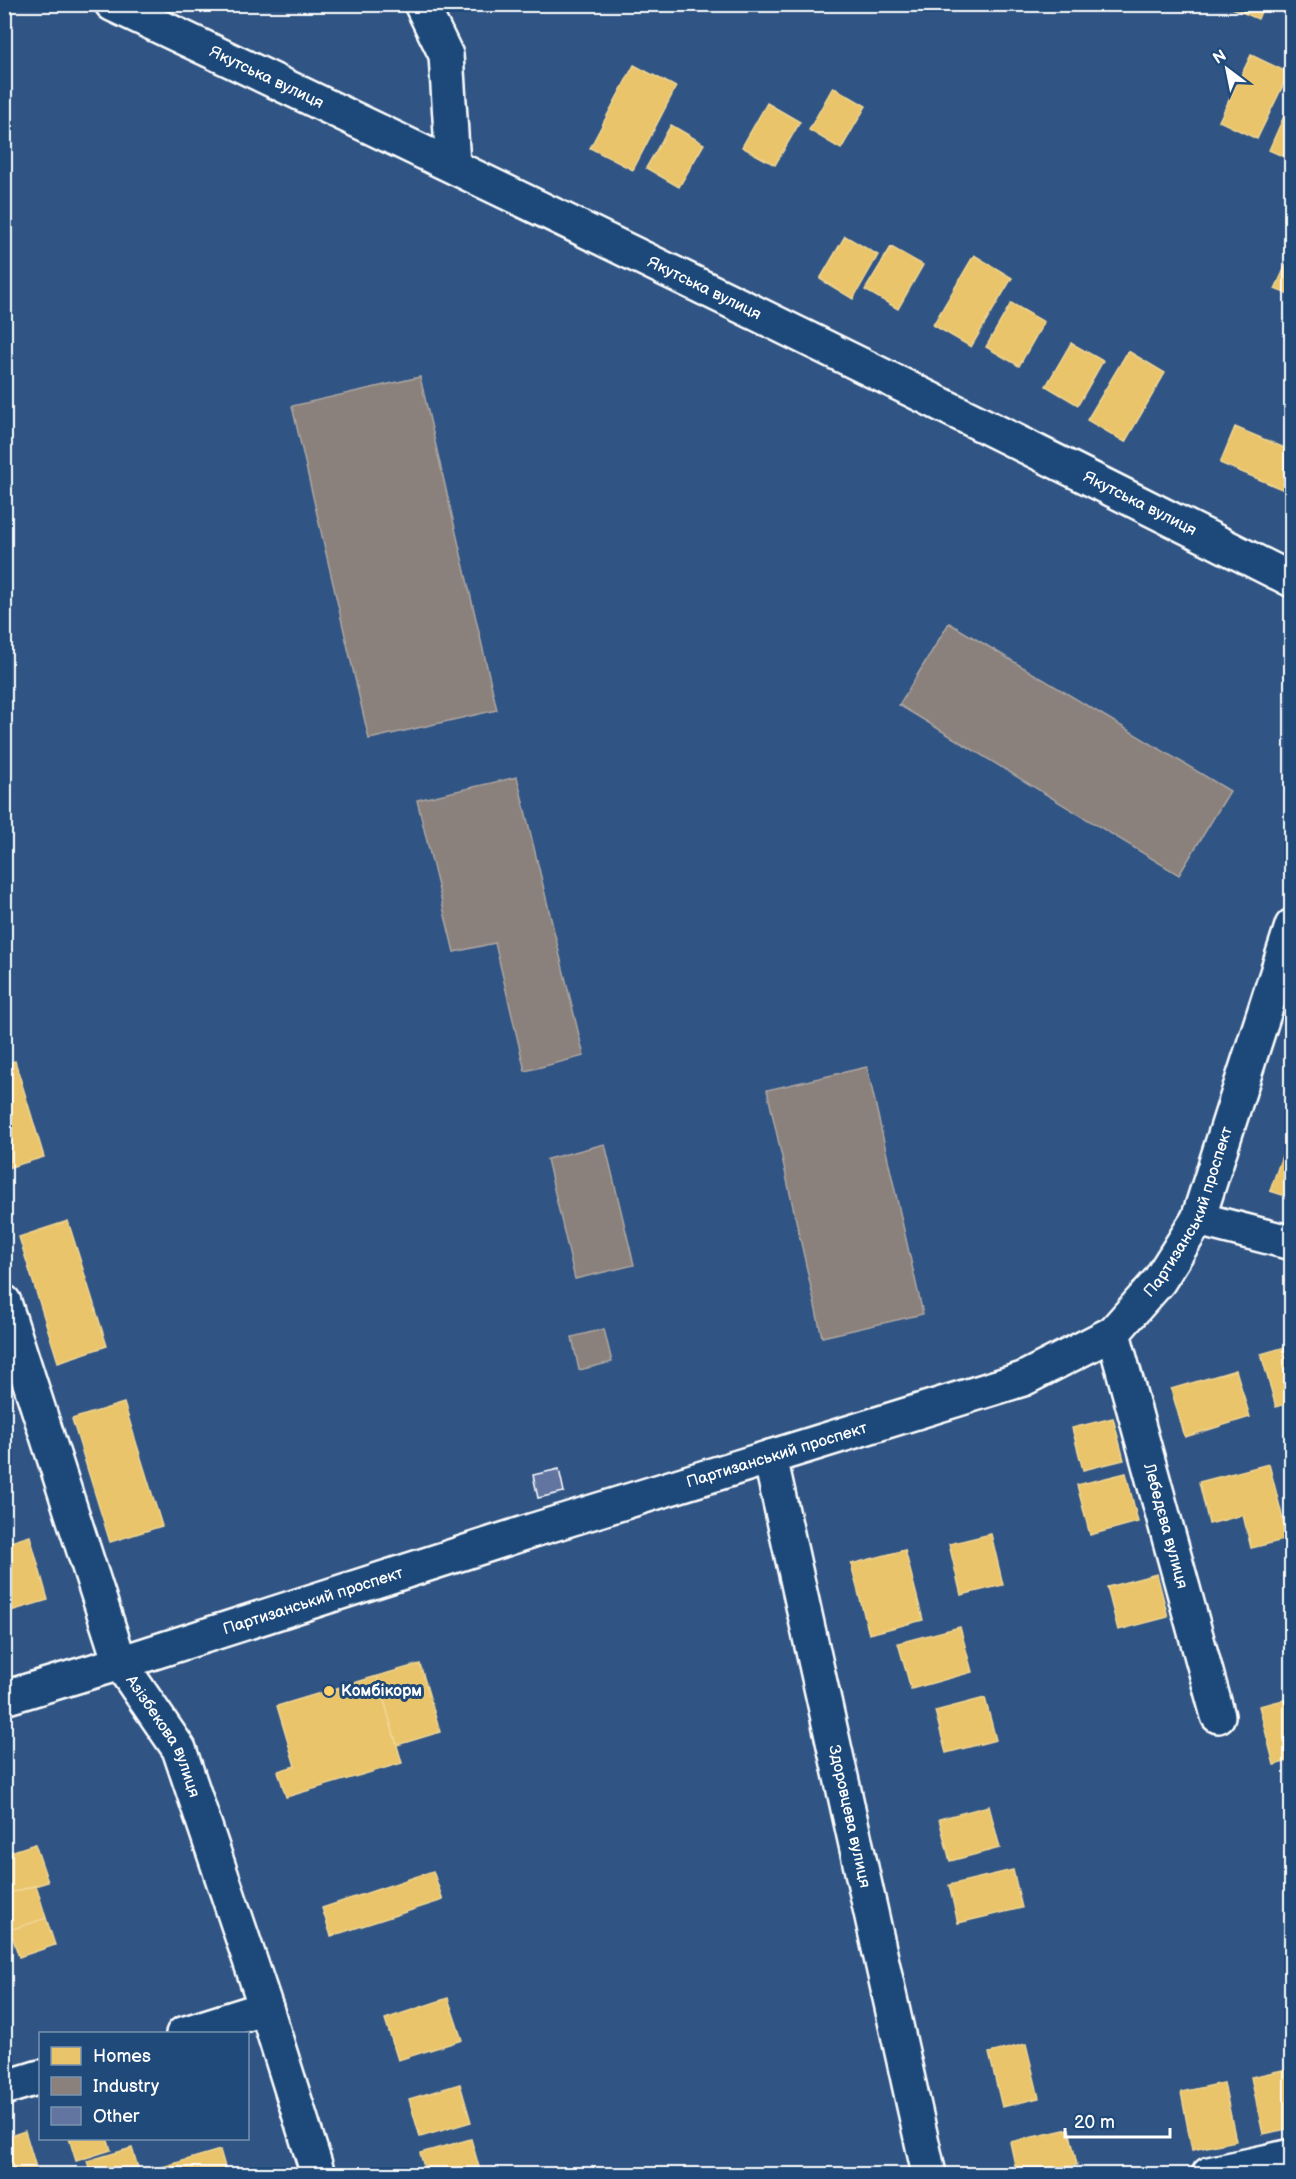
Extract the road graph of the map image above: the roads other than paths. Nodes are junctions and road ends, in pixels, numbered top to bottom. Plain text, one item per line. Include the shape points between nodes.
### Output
1 (112, 4) edge
2 (421, 4) edge
3 (453, 165) junction
4 (1292, 580) edge
5 (1292, 926) edge
6 (1198, 1219) junction
7 (1292, 1243) edge
8 (4, 1302) edge
9 (1113, 1333) junction
10 (770, 1457) junction
11 (120, 1663) junction
12 (4, 1698) edge
13 (1218, 1716) dead end
14 (266, 2008) junction
15 (189, 2032) edge
16 (39, 2077) edge
17 (4, 2088) edge
18 (1292, 2156) edge
19 (318, 2175) edge
20 (929, 2175) edge
21 (1209, 2175) edge

1 - 3 street, Якутська вулиця
2 - 3 street via 446,55
3 - 4 street, Якутська вулиця
5 - 6 street, Партизанський проспект
6 - 7 street
6 - 9 street, Партизанський проспект via 1160,1281
8 - 11 street, Азізбекова вулиця
9 - 10 street, Партизанський проспект via 1023,1379
9 - 13 street, Лебедєва вулиця
10 - 11 street, Партизанський проспект
10 - 20 street, Здоровцева вулиця
11 - 12 street, Партизанський проспект
11 - 14 street, Азізбекова вулиця via 179,1749
14 - 15 street
14 - 19 street, Азізбекова вулиця
16 - 17 street
18 - 21 street

